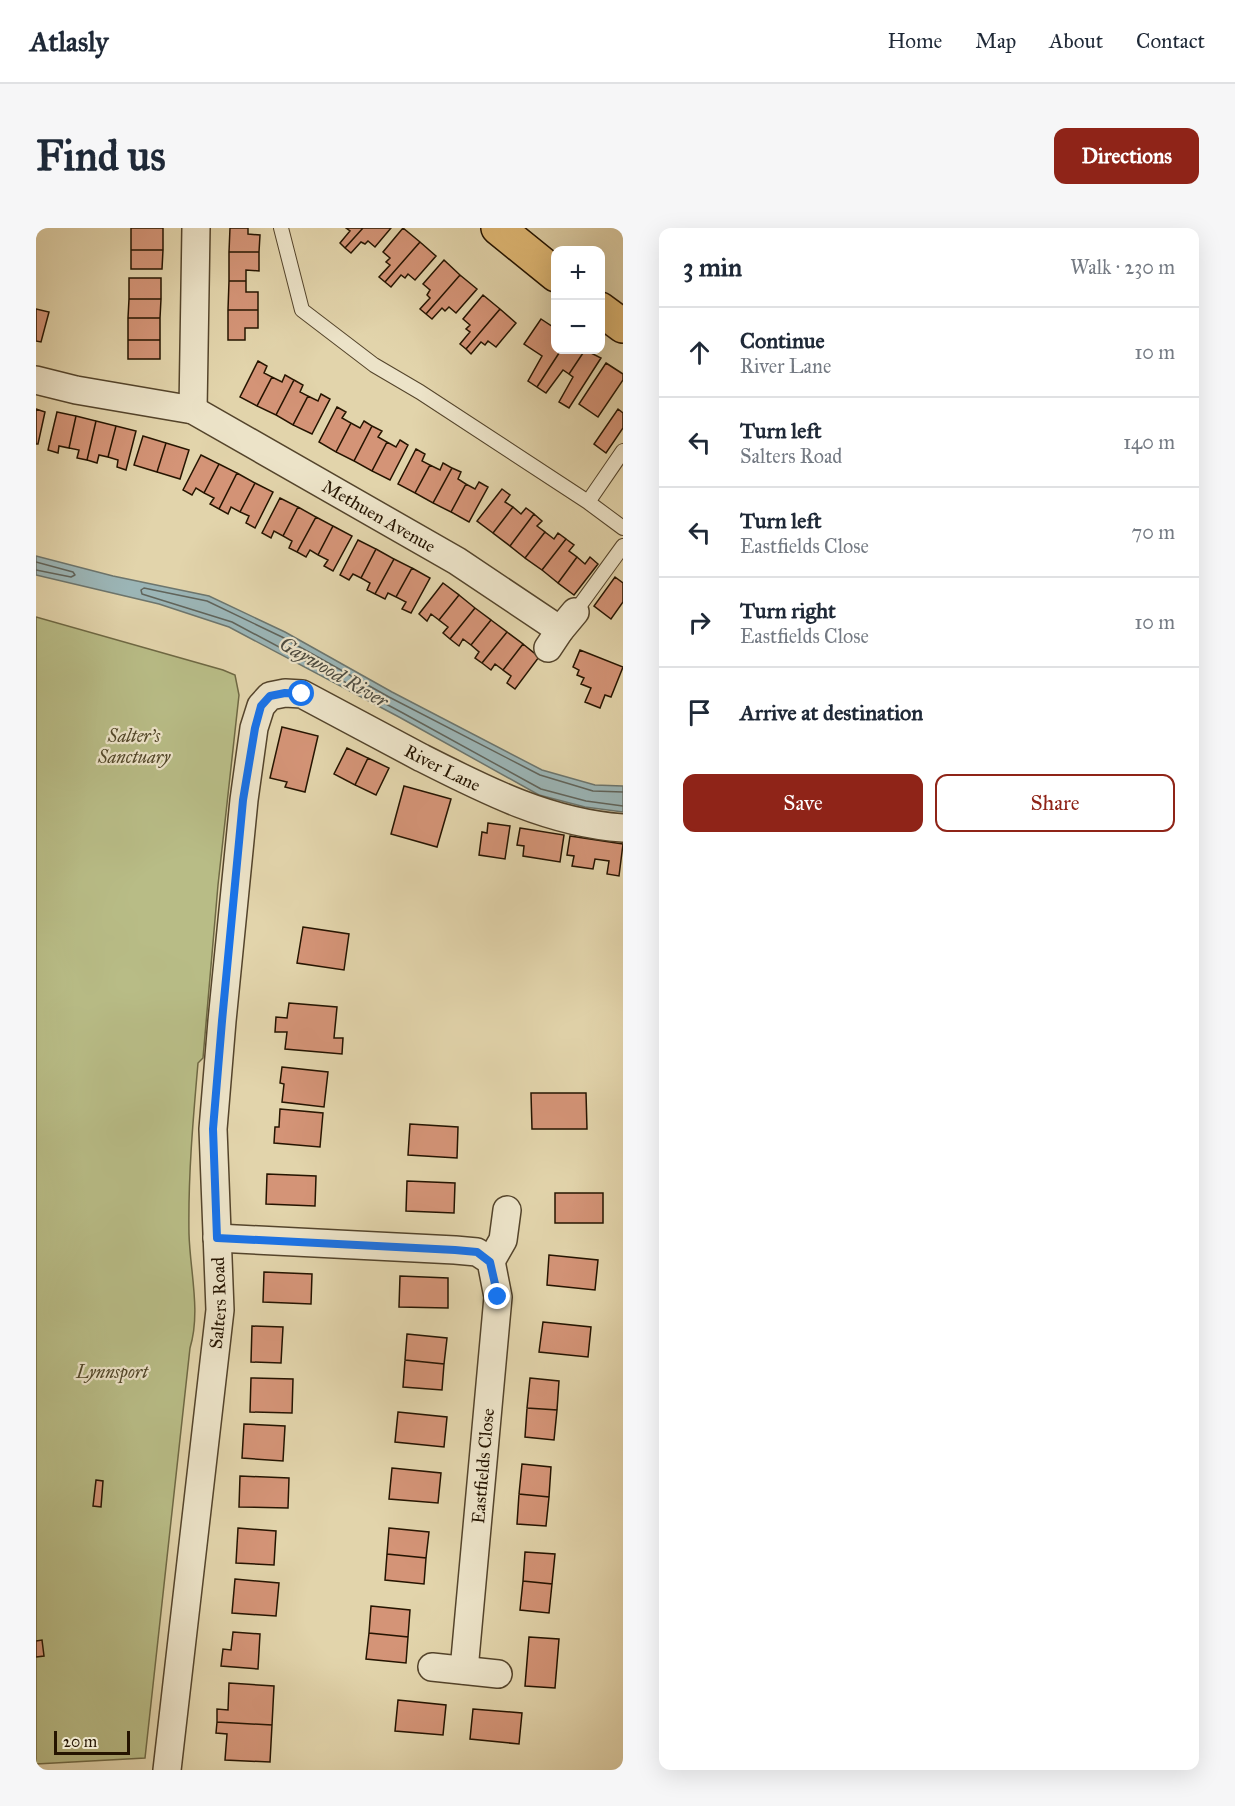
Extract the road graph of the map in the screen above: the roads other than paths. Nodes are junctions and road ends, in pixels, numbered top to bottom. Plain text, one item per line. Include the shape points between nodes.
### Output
1 (196, 228) edge
2 (281, 228) edge
3 (498, 228) edge
4 (551, 272) edge
5 (605, 313) edge
6 (623, 326) edge
7 (36, 380) edge
8 (193, 410) junction
9 (623, 451) edge
10 (588, 502) junction
11 (623, 528) edge
12 (623, 546) edge
13 (561, 630) joint
14 (270, 696) joint
15 (623, 828) edge
16 (507, 1210) dead end
17 (217, 1238) junction
18 (490, 1262) junction
19 (432, 1667) dead end
20 (464, 1670) junction
21 (498, 1674) dead end
22 (167, 1770) edge

1 - 8 street
2 - 10 lane via 302,310 374,365
3 - 4 main road
5 - 6 main road
7 - 8 street, Methuen Avenue
8 - 13 street, Methuen Avenue via 457,561
9 - 10 lane
10 - 11 lane
12 - 13 lane
14 - 15 street, River Lane via 302,694 483,789 540,813
14 - 17 street, Salters Road via 261,706 255,728 243,800 213,1129
16 - 18 street via 503,1240
17 - 18 street via 455,1250 477,1252
17 - 22 street, Salters Road via 220,1310
18 - 20 street, Eastfields Close via 498,1297
19 - 20 street
20 - 21 street

